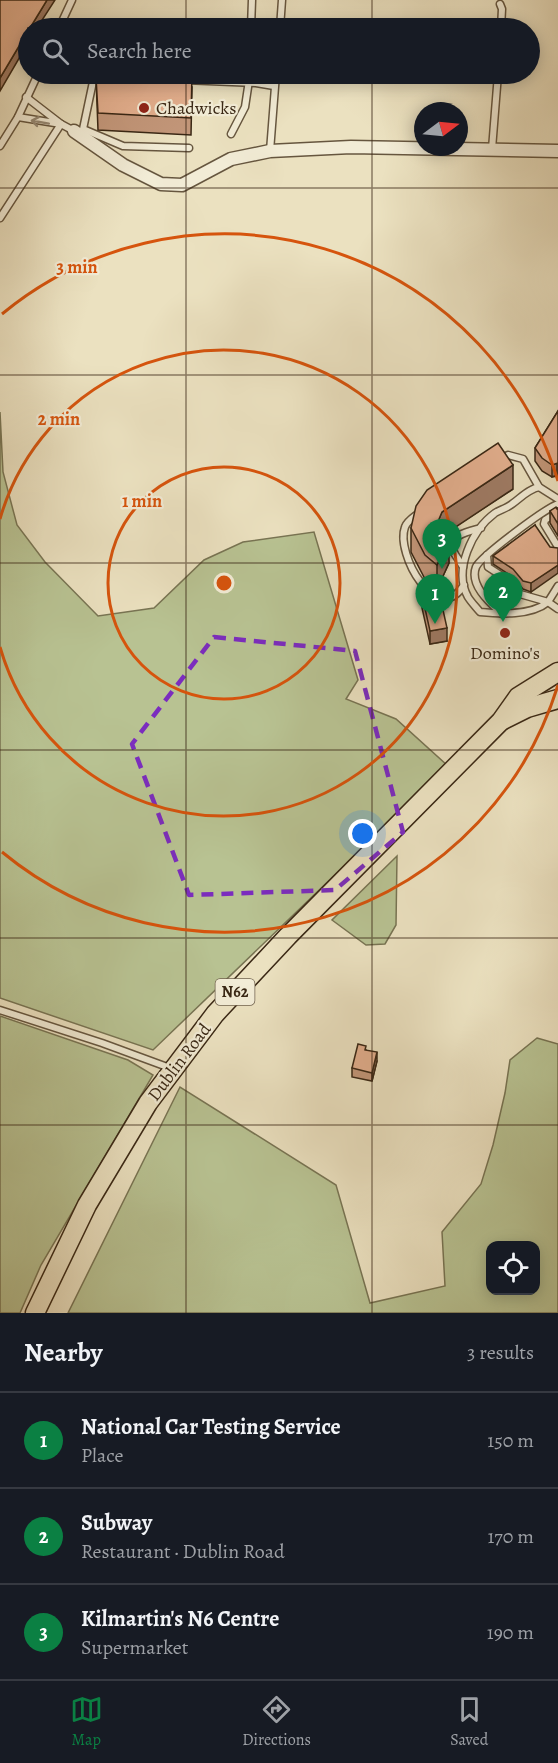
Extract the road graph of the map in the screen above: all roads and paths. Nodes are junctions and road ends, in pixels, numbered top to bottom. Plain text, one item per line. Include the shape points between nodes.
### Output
1 (72, 0) edge
2 (252, 0) edge
3 (282, 0) edge
4 (500, 1) edge
5 (64, 18) edge
6 (251, 18) edge
7 (281, 18) edge
8 (502, 18) edge
9 (33, 84) edge
10 (93, 84) edge
11 (249, 84) edge
12 (257, 84) edge
13 (497, 84) edge
14 (274, 86) joint
15 (26, 97) junction
16 (18, 117) junction
17 (61, 124) junction
18 (74, 131) joint
19 (231, 134) dead end
20 (0, 146) edge
21 (189, 147) dead end
22 (492, 149) junction
23 (270, 151) junction
24 (558, 151) edge
25 (0, 218) edge
26 (492, 466) edge
27 (539, 486) junction
28 (558, 499) edge
29 (558, 504) edge
30 (422, 511) edge
31 (558, 512) edge
32 (482, 527) junction
33 (558, 547) edge
34 (488, 555) junction
35 (464, 569) junction
36 (464, 585) junction
37 (558, 586) edge
38 (548, 602) junction
39 (558, 609) edge
40 (502, 614) junction
41 (558, 672) edge
42 (558, 699) edge
43 (501, 721) junction
44 (0, 1010) edge
45 (173, 1070) junction
46 (35, 1313) edge

1 - 5 lane
2 - 6 lane
3 - 7 lane
4 - 8 lane
9 - 15 lane
10 - 21 lane via 83,129 123,146
11 - 19 lane via 245,107
12 - 14 lane
13 - 22 lane
14 - 23 lane
15 - 16 lane
15 - 17 lane
17 -> 16 lane
16 - 20 lane
17 - 18 lane
17 - 25 lane
18 - 23 street via 123,165 161,184 182,185 231,159
22 - 23 street via 351,147
22 - 24 street
26 - 27 lane via 508,455 523,459
27 - 28 lane
27 - 32 lane via 494,514
29 - 34 lane
30 - 36 lane via 406,525 404,535 405,553 422,584 432,595 446,598 459,594
31 - 33 lane via 544,524
32 - 35 lane via 471,543
32 - 35 lane via 454,539 453,553
34 - 38 lane via 488,567 520,594
34 - 40 lane via 476,568 476,579 489,602
35 - 36 lane
36 - 40 lane via 467,597 480,612
37 - 38 lane
38 - 39 lane
38 - 40 lane
41 - 43 main road, Dublin Road / N62 via 518,697
42 - 43 main road, Dublin Road / N62
43 - 45 main road, Dublin Road / N62 via 214,1014
44 - 45 lane
45 - 46 main road, Dublin Road / N62 via 148,1103 87,1205

